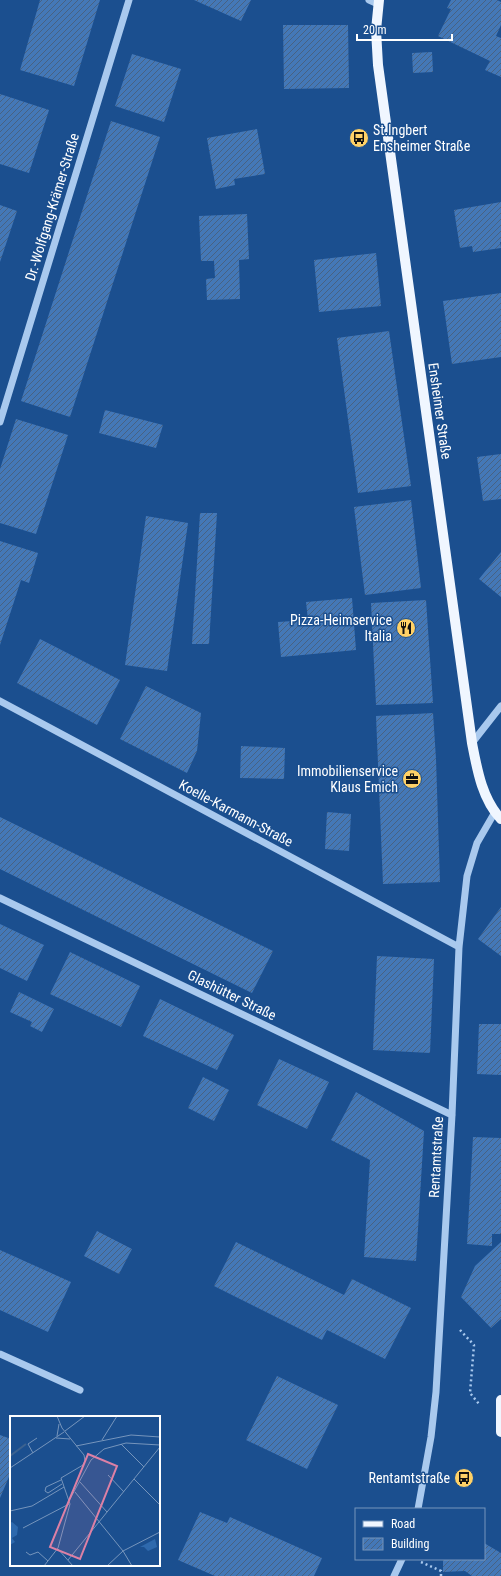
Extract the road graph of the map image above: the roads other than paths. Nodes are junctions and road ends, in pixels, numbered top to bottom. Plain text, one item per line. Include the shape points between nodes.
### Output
1 (129, 0) edge
2 (376, 1) edge
3 (0, 422) edge
4 (0, 701) edge
5 (501, 706) edge
6 (472, 743) junction
7 (498, 815) edge
8 (0, 898) edge
9 (459, 947) junction
10 (452, 1115) junction
11 (0, 1354) edge
12 (80, 1390) dead end
13 (501, 1400) edge
14 (501, 1432) edge
15 (418, 1508) edge
16 (402, 1560) edge
17 (394, 1576) edge

1 - 3 street, Dr.-Wolfgang-Krämer-Straße
2 - 6 main road, Ensheimer Straße via 378,65
4 - 9 street, Koelle-Karmann-Straße
5 - 6 street
6 - 7 main road, Ensheimer Straße via 479,779
7 - 9 street, Rentamtstraße via 477,843 467,876
8 - 10 street, Glashütter Straße
9 - 10 street, Rentamtstraße
10 - 15 street, Rentamtstraße via 436,1392
11 - 12 street
13 - 14 main road
16 - 17 street

